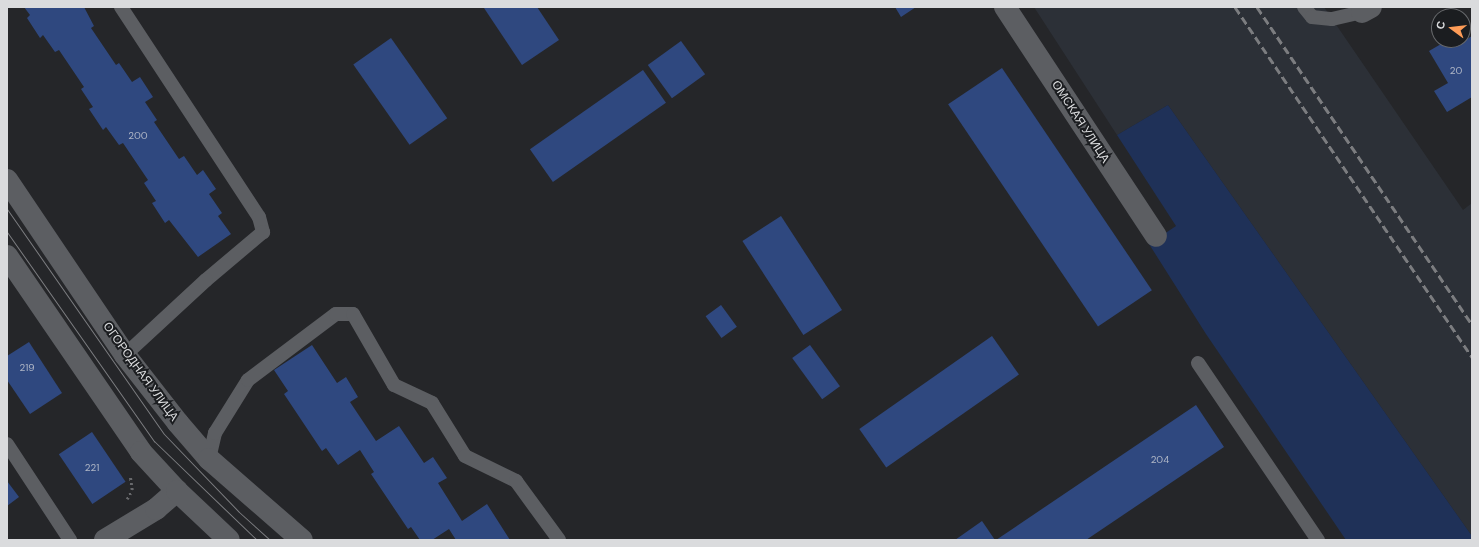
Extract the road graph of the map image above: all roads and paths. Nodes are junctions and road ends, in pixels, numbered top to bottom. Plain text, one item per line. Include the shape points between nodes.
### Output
1 (120, 7) edge
2 (1005, 7) edge
3 (1304, 7) edge
4 (1361, 9) edge
5 (7, 180) edge
6 (1156, 236) dead end
7 (7, 256) edge
8 (125, 355) junction
9 (1198, 363) dead end
10 (7, 444) edge
11 (209, 459) junction
12 (127, 471) dead end
13 (177, 492) junction
14 (125, 502) dead end
15 (70, 540) edge
16 (105, 540) edge
17 (229, 540) edge
18 (302, 540) edge
19 (559, 540) edge
20 (1318, 540) edge

1 - 8 lane via 259,217 263,232 206,280
2 - 6 street, ОМСКАЯ УЛИЦА
3 - 4 lane via 1312,17 1332,18
5 - 8 street, ОГОРОДНАЯ УЛИЦА
7 - 13 street via 141,452
8 - 11 street, ОГОРОДНАЯ УЛИЦА
9 - 20 lane
10 - 15 lane
11 - 18 street, ОГОРОДНАЯ УЛИЦА
11 - 19 lane via 215,432 248,380 336,314 353,314 394,385 432,403 465,456 516,480
12 - 14 path via 131,478 132,490
13 - 16 street via 156,509
13 - 17 street

